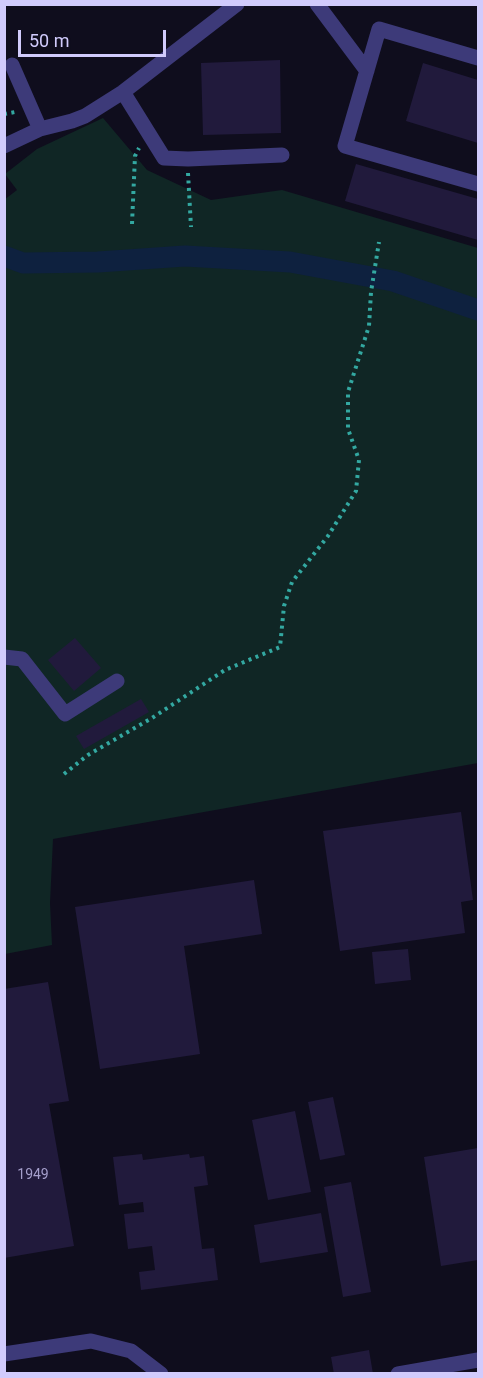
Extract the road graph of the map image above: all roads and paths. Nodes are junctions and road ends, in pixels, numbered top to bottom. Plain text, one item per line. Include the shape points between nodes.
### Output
1 (237, 4) edge
2 (317, 4) edge
3 (478, 58) edge
4 (12, 65) dead end
5 (367, 70) junction
6 (123, 92) junction
7 (40, 129) junction
8 (147, 130) junction
9 (4, 146) edge
10 (282, 155) dead end
11 (188, 159) junction
12 (478, 184) edge
13 (132, 224) dead end
14 (191, 227) dead end
15 (378, 242) dead end
16 (4, 657) edge
17 (117, 681) dead end
18 (64, 774) dead end
19 (4, 1354) edge
20 (478, 1360) edge
21 (161, 1374) edge
22 (398, 1374) edge

1 - 6 street
2 - 5 street
3 - 5 street via 379,29
4 - 7 street
5 - 12 street via 345,146
6 - 7 street via 72,122
6 - 8 street
7 - 9 street
8 - 11 street via 164,158
8 - 13 path via 135,156
10 - 11 street
11 - 14 path
15 - 18 path via 369,326 348,392 348,429 359,460 356,491 292,582 284,606 280,647 225,670
16 - 17 street via 22,659 65,714
19 - 21 street via 91,1341 131,1351
20 - 22 street

